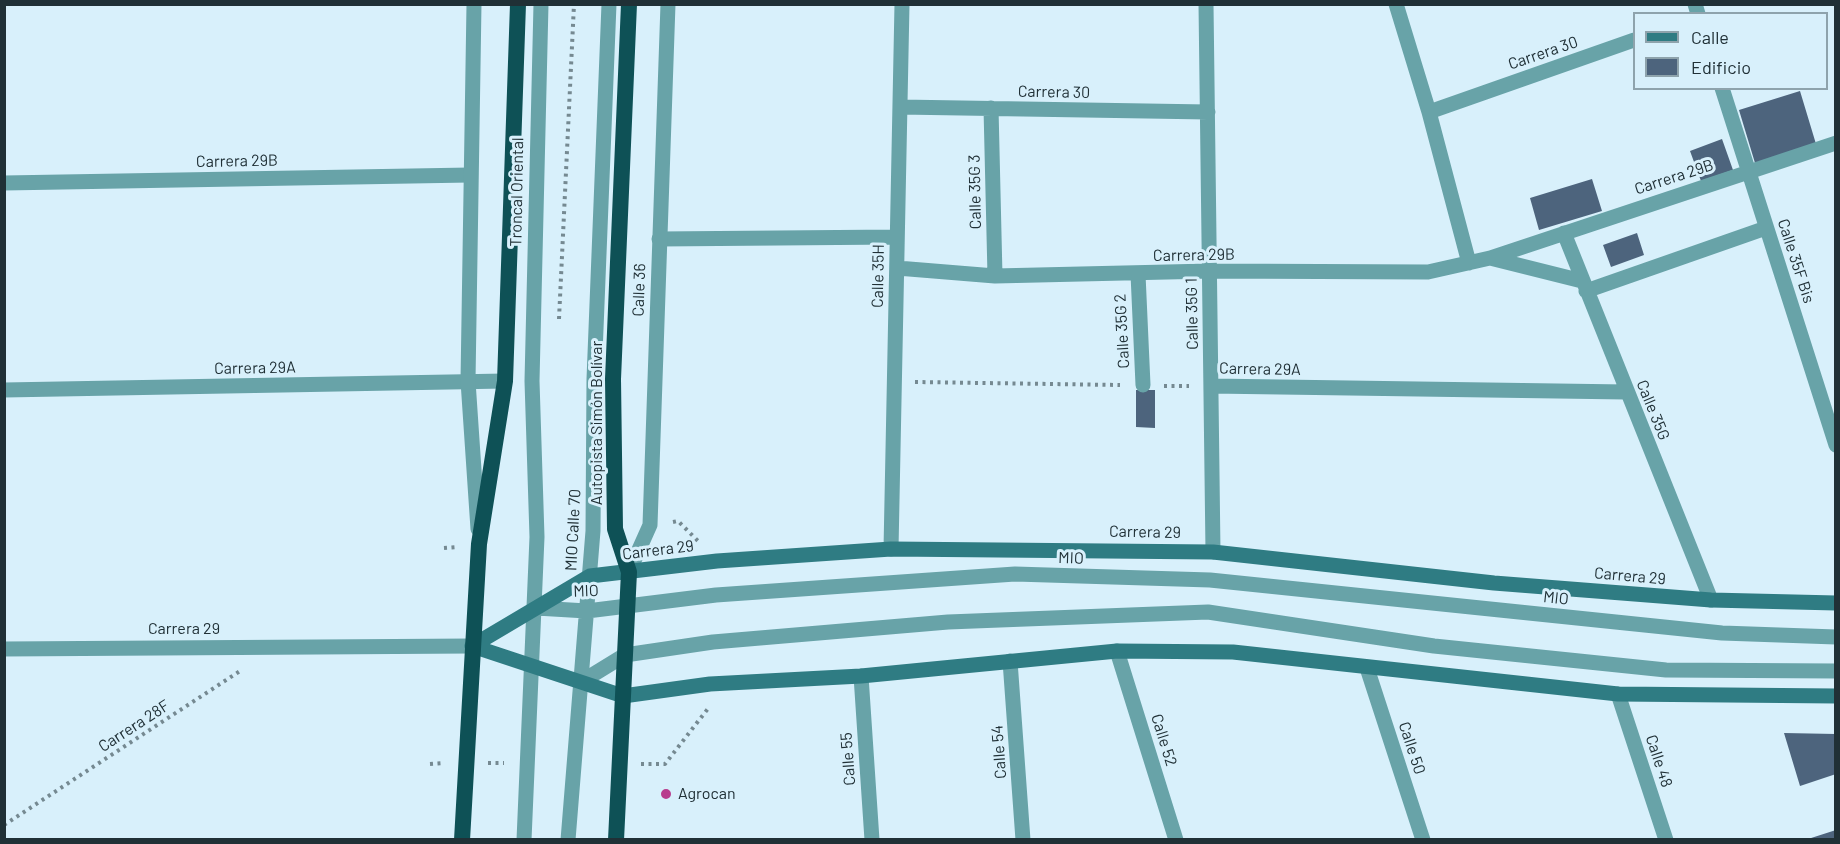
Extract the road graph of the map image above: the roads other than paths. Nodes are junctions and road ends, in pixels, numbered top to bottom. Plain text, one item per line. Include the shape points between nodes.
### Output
1 (474, 4) edge
2 (518, 4) edge
3 (541, 4) edge
4 (609, 4) edge
5 (628, 4) edge
6 (668, 4) edge
7 (902, 4) edge
8 (1206, 4) edge
9 (1396, 4) edge
10 (1633, 41) edge
11 (1723, 90) edge
12 (900, 107) junction
13 (991, 108) junction
14 (1208, 112) junction
15 (1429, 112) junction
16 (1836, 143) edge
17 (1748, 172) junction
18 (470, 175) junction
19 (4, 183) edge
20 (1766, 228) junction
21 (1564, 233) junction
22 (897, 237) junction
23 (659, 239) junction
24 (1490, 258) junction
25 (1469, 264) junction
26 (897, 268) junction
27 (1210, 271) junction
28 (1138, 274) junction
29 (995, 276) junction
30 (1584, 286) junction
31 (468, 381) junction
32 (506, 381) junction
33 (532, 381) joint
34 (1143, 386) road end
35 (1211, 386) junction
36 (4, 390) edge
37 (1626, 392) junction
38 (1836, 445) edge
39 (479, 544) junction
40 (891, 549) junction
41 (1214, 552) junction
42 (629, 572) junction
43 (590, 576) junction
44 (1712, 600) junction
45 (1836, 603) edge
46 (627, 606) junction
47 (536, 608) junction
48 (587, 611) junction
49 (1836, 637) edge
50 (472, 646) junction
51 (4, 649) edge
52 (1117, 651) junction
53 (625, 656) junction
54 (1010, 661) junction
55 (534, 667) junction
56 (1367, 668) junction
57 (1836, 671) edge
58 (861, 676) junction
59 (581, 682) junction
60 (1618, 694) junction
61 (623, 696) junction
62 (1836, 696) edge
63 (462, 840) edge
64 (524, 840) edge
65 (568, 840) edge
66 (616, 840) edge
67 (872, 840) edge
68 (1023, 840) edge
69 (1176, 840) edge
70 (1423, 840) edge
71 (1666, 840) edge

1 - 18 street
2 - 32 highway
3 - 33 street, Troncal Oriental
4 - 43 street, MIO Calle 70
5 - 42 highway, Autopista Simón Bolívar via 613,380 615,529
6 - 23 street, Calle 36
7 - 12 street, Calle 35H
8 - 14 street, Calle 35G 1
9 - 15 street
10 - 15 street, Carrera 30
11 - 17 street, Calle 35F Bis
12 - 13 street, Carrera 30
12 - 22 street, Calle 35H
13 - 14 street, Carrera 30
13 - 29 street, Calle 35G 3
14 - 27 street, Calle 35G 1
15 - 25 street
16 - 17 street, Carrera 29B
17 - 20 street, Calle 35F Bis
17 - 21 street, Carrera 29B
18 - 19 street, Carrera 29B
18 - 31 street
20 - 30 street
20 - 38 street, Calle 35F Bis
21 - 24 street, Carrera 29B
21 - 30 street, Calle 35G
22 - 23 street
22 - 26 street, Calle 35H
23 - 42 street, Calle 36 via 650,525
24 - 25 street, Carrera 29B
24 - 30 street, Carrera 29B
25 - 27 street, Carrera 29B via 1428,272
26 - 29 street, Carrera 29B
26 - 40 street, Calle 35H
27 - 28 street, Carrera 29B
27 - 35 street, Calle 35G 1
28 - 29 street, Carrera 29B
28 - 34 street, Calle 35G 2
30 - 37 street, Calle 35G
31 - 32 street, Carrera 29A
31 - 36 street, Carrera 29A
31 - 39 street
32 - 39 highway
33 - 47 street, MIO Calle 70
35 - 37 street, Carrera 29A
35 - 41 street, Calle 35G 1
37 - 44 street, Calle 35G
39 - 50 highway
40 - 41 main road, Carrera 29
40 - 42 main road, Carrera 29 via 717,561
41 - 44 main road, Carrera 29 via 1494,583
42 - 43 main road, Carrera 29
42 - 46 highway, Autopista Simón Bolívar
43 - 47 main road, Carrera 29
43 - 48 street, MIO Calle 70
44 - 45 main road, Carrera 29
46 - 48 street, MIO
46 - 49 street, MIO via 716,595 1015,574 1210,580 1722,633
46 - 53 highway, Autopista Simón Bolívar
47 - 48 street, MIO
47 - 50 main road, Carrera 29
47 - 55 street
48 - 59 street, MIO Calle 70
50 - 51 street, Carrera 29
50 - 55 main road, Carrera 29
50 - 63 highway
52 - 54 main road, Carrera 29
52 - 56 main road, Carrera 29 via 1233,652
52 - 69 street, Calle 52
53 - 57 street via 713,642 948,622 1208,612 1434,646 1666,670
53 - 59 street
53 - 61 highway, Autopista Simón Bolívar
54 - 58 main road, Carrera 29
54 - 68 street, Calle 54
55 - 59 main road, Carrera 29
55 - 64 street
56 - 60 main road, Carrera 29
56 - 70 street, Calle 50
58 - 61 main road, Carrera 29 via 710,684
58 - 67 street, Calle 55
59 - 61 main road, Carrera 29
59 - 65 street
60 - 62 main road, Carrera 29
60 - 71 street, Calle 48
61 - 66 highway, Autopista Simón Bolívar

